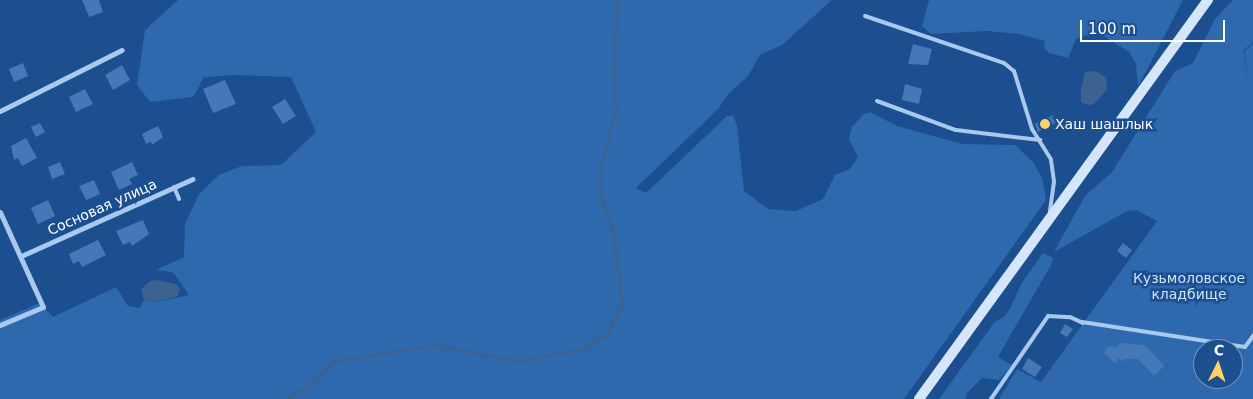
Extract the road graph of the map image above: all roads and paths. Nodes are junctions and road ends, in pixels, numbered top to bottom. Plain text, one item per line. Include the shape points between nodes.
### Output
1 (1208, 0) edge
2 (865, 16) dead end
3 (122, 50) dead end
4 (878, 101) dead end
5 (0, 111) edge
6 (1040, 140) junction
7 (192, 179) dead end
8 (174, 187) junction
9 (178, 199) dead end
10 (0, 212) edge
11 (1048, 221) junction
12 (21, 256) junction
13 (0, 325) edge
14 (1253, 336) edge
15 (919, 399) edge
16 (991, 399) edge

1 - 11 main road
2 - 6 lane via 1004,63 1019,81 1032,130
3 - 5 street
4 - 6 lane via 956,130
6 - 11 lane via 1047,148 1054,172
7 - 8 street, Сосновая улица
8 - 9 lane
8 - 12 street, Сосновая улица
10 - 12 street
11 - 15 main road
12 - 13 street via 43,307
14 - 16 lane via 1245,348 1082,323 1070,317 1048,316

